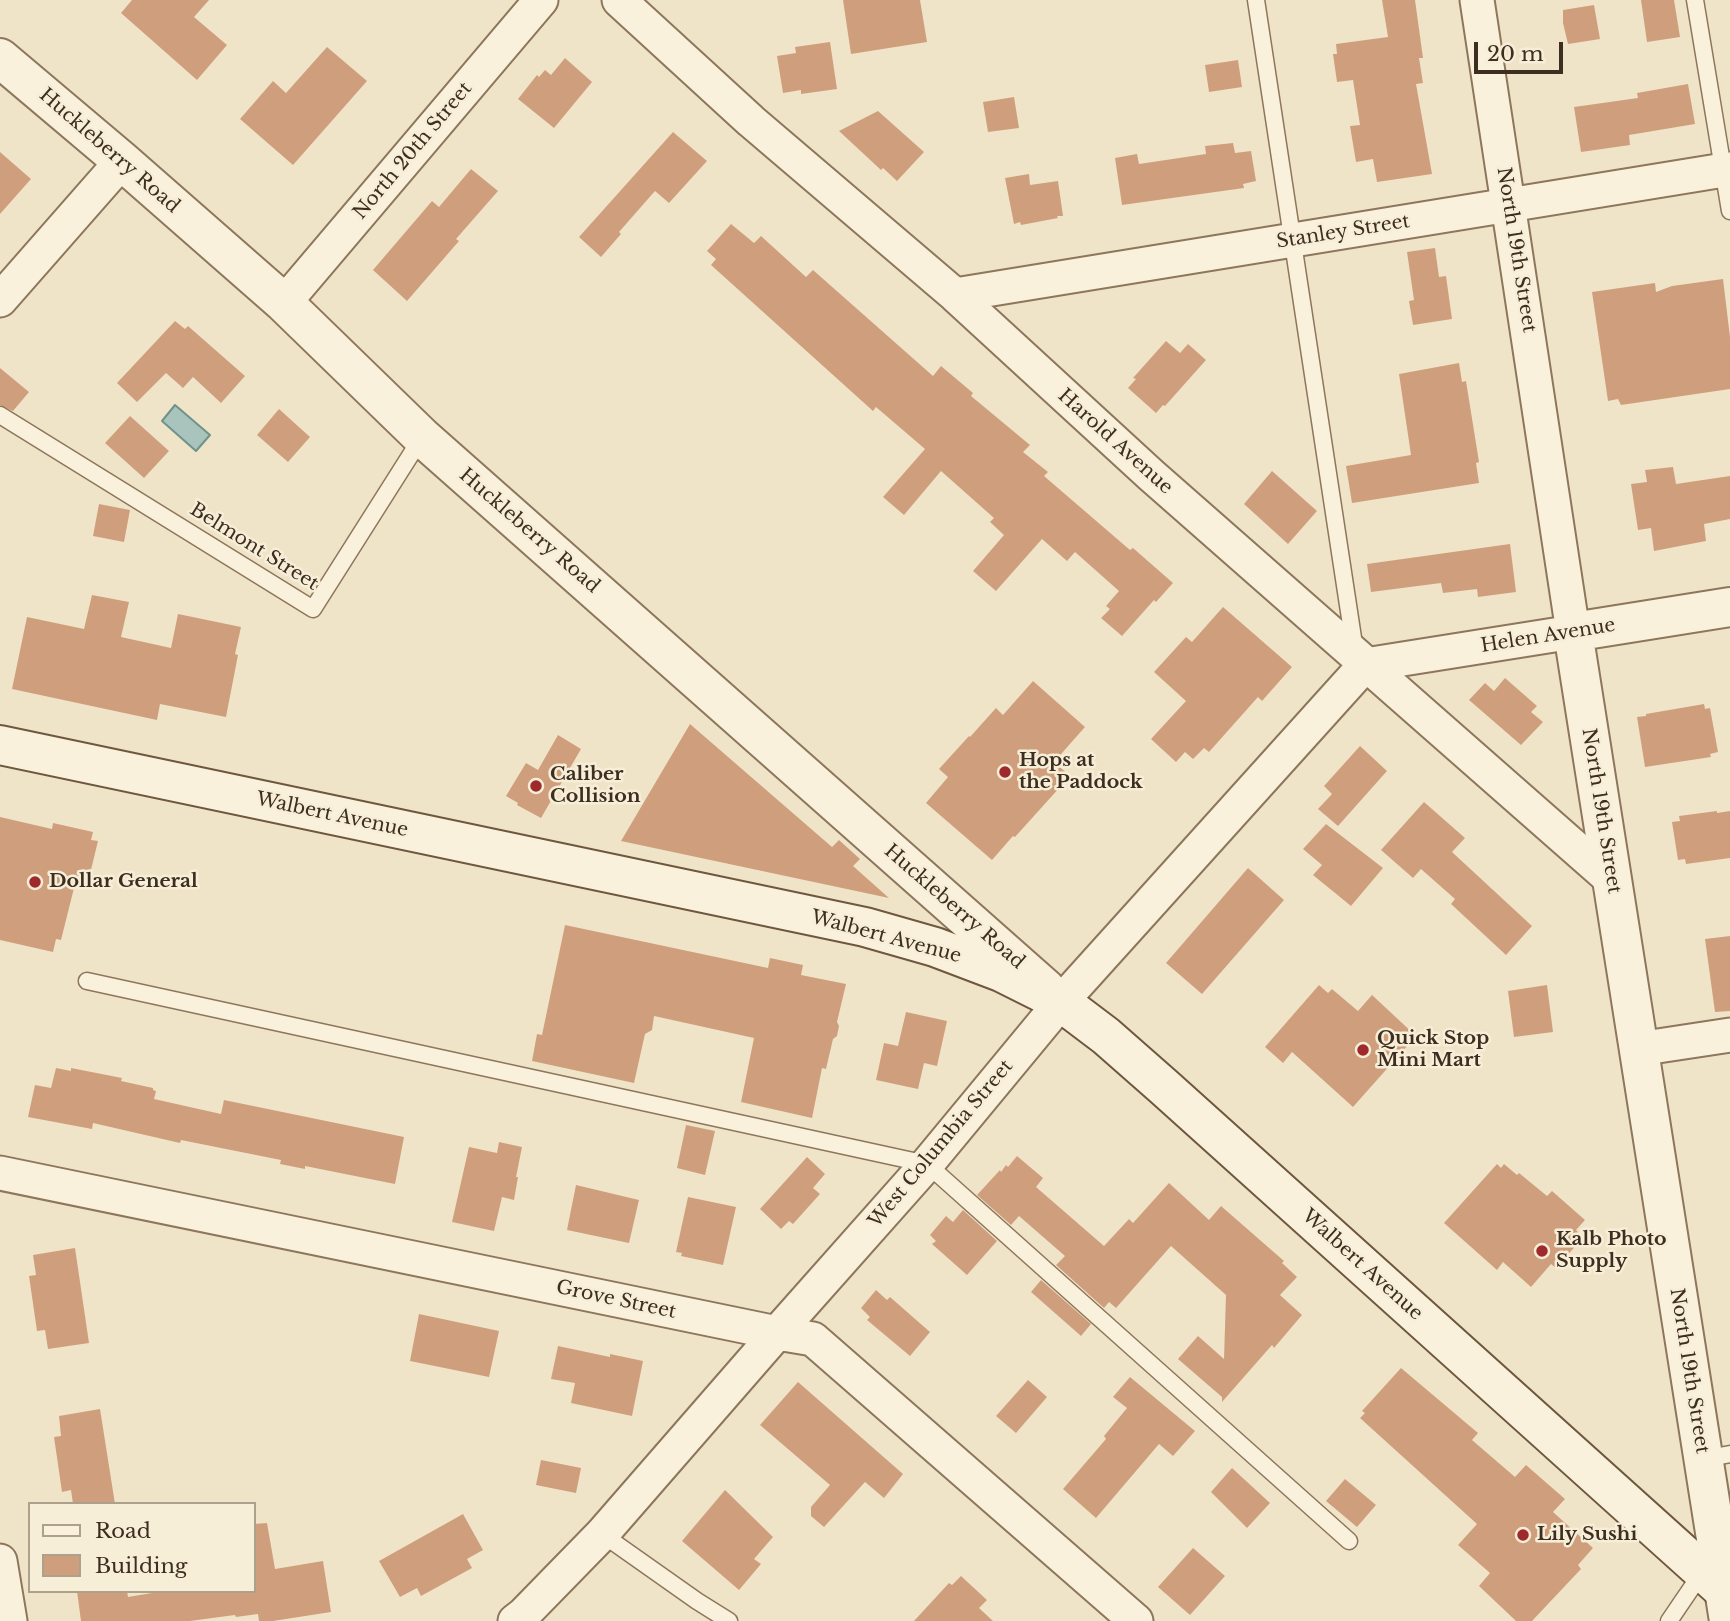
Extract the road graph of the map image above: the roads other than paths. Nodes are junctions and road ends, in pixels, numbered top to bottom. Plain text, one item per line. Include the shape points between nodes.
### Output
1 (541, 0) edge
2 (619, 0) edge
3 (1256, 0) edge
4 (1477, 0) edge
5 (1695, 0) edge
6 (0, 58) edge
7 (122, 161) junction
8 (1727, 170) edge
9 (1509, 205) junction
10 (1730, 211) edge
11 (1293, 240) junction
12 (955, 295) junction
13 (0, 300) edge
14 (284, 303) junction
15 (0, 415) edge
16 (422, 437) junction
17 (1730, 607) edge
18 (1573, 632) junction
19 (1361, 661) junction
20 (0, 745) edge
21 (1613, 881) junction
22 (87, 981) dead end
23 (1061, 1002) junction
24 (1730, 1035) edge
25 (1639, 1049) junction
26 (927, 1164) junction
27 (0, 1173) edge
28 (777, 1333) junction
29 (1716, 1456) edge
30 (602, 1534) junction
31 (1349, 1541) dead end
32 (0, 1561) edge
33 (1721, 1595) edge
34 (10, 1621) edge
35 (515, 1621) edge
36 (729, 1621) edge
37 (1136, 1621) edge
38 (1669, 1621) edge

1 - 14 street, North 20th Street
2 - 12 street, Harold Avenue via 751,121
3 - 11 lane
4 - 9 street, North 19th Street
5 - 8 lane
6 - 7 street, Huckleberry Road
7 - 13 street
7 - 14 street, Huckleberry Road
8 - 9 street, Stanley Street
8 - 10 lane
9 - 11 street, Stanley Street
9 - 18 street, North 19th Street
11 - 12 street, Stanley Street
11 - 19 lane
12 - 19 street, Harold Avenue
14 - 16 street, Huckleberry Road
15 - 16 lane, Belmont Street via 313,609
16 - 23 street, Huckleberry Road
17 - 18 street, Helen Avenue
18 - 19 street, Helen Avenue
18 - 21 street, North 19th Street
19 - 21 street, Harold Avenue
19 - 23 street, West Columbia Street
20 - 23 street, Walbert Avenue via 865,927 1001,972
21 - 25 street, North 19th Street
22 - 26 lane
23 - 26 street, West Columbia Street
23 - 33 street, Walbert Avenue via 1155,1079
24 - 25 street
25 - 29 street, North 19th Street
26 - 28 street, West Columbia Street
26 - 31 lane
27 - 28 street, Grove Street
28 - 30 street, West Columbia Street
28 - 37 street, Grove Street via 813,1339
29 - 33 street, North 19th Street
30 - 35 street, West Columbia Street
30 - 36 lane
32 - 34 street
33 - 38 lane

